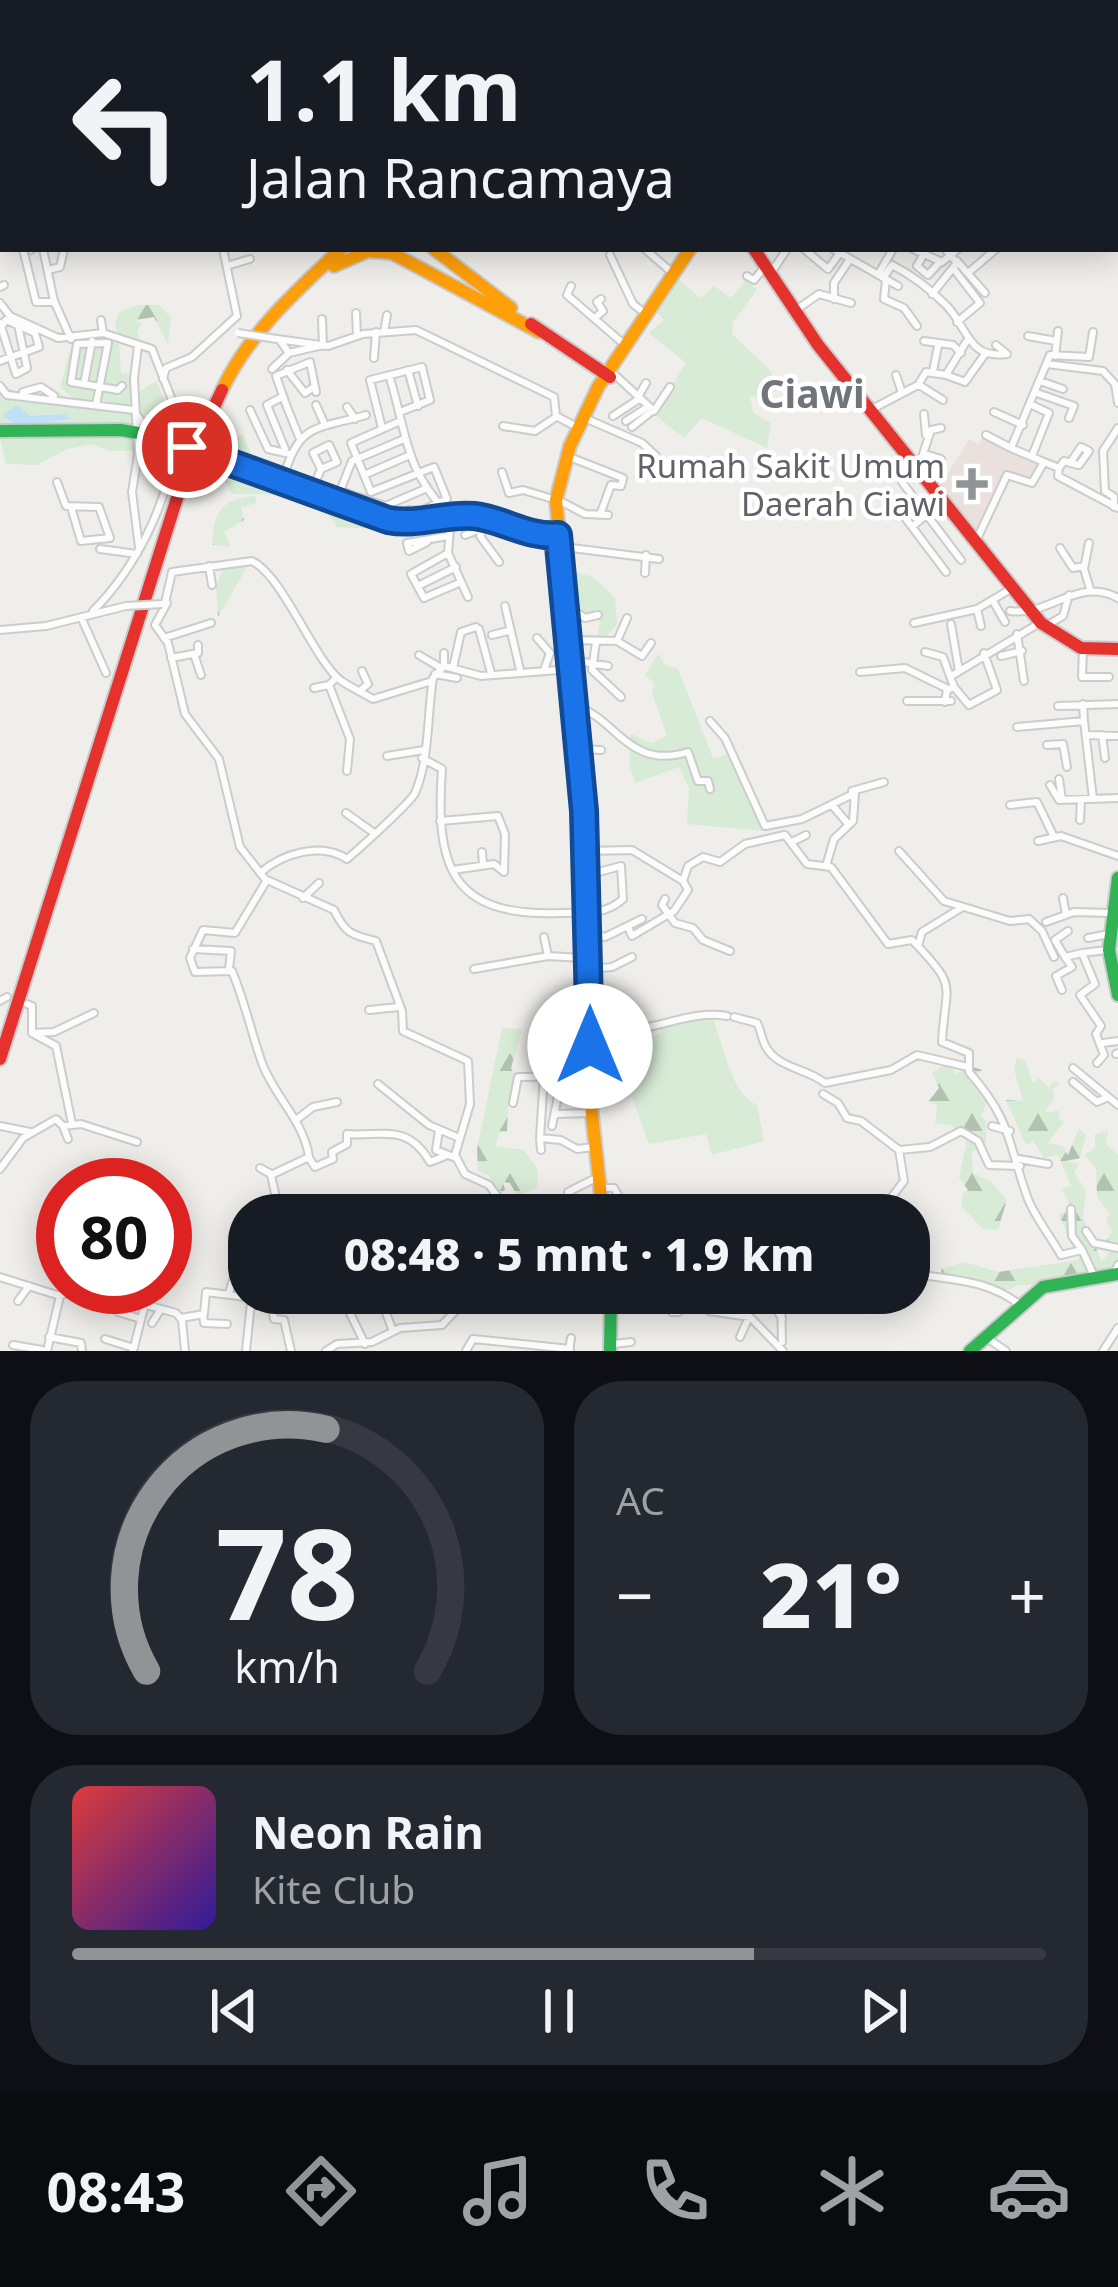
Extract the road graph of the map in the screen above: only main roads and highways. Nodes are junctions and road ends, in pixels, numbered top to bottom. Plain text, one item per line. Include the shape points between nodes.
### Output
1 (443, 252) edge
2 (443, 252) edge
3 (690, 252) edge
4 (690, 252) edge
5 (754, 252) edge
6 (321, 261) edge
7 (539, 332) junction
8 (627, 345) junction
9 (594, 365) junction
10 (608, 374) junction
11 (204, 418) junction
12 (582, 424) junction
13 (0, 434) edge
14 (207, 451) junction
15 (313, 493) junction
16 (558, 500) junction
17 (445, 518) junction
18 (559, 538) junction
19 (1118, 649) edge
20 (1118, 878) edge
21 (1118, 995) edge
22 (0, 1036) edge
23 (0, 1059) edge
24 (600, 1194) edge
25 (1117, 1271) edge
26 (611, 1314) edge
27 (610, 1348) edge
28 (970, 1351) edge

1 - 7 main road
2 - 9 main road
3 - 8 main road
4 - 8 main road
5 - 19 main road via 793,313 921,460 1044,626 1083,649
6 - 7 main road via 392,253
6 - 11 main road via 226,364
7 - 9 main road
8 - 10 main road
9 - 10 main road
10 - 12 main road
11 - 22 main road via 164,512
11 - 23 main road
12 - 16 main road
12 - 16 main road
13 - 14 main road, bridge via 137,434
14 - 15 main road
14 - 15 main road
15 - 17 main road via 400,518
16 - 18 main road
17 - 18 main road
17 - 18 main road via 476,510
18 - 24 main road via 586,851
20 - 21 main road via 1108,950
25 - 28 main road via 1048,1285
26 - 27 main road

